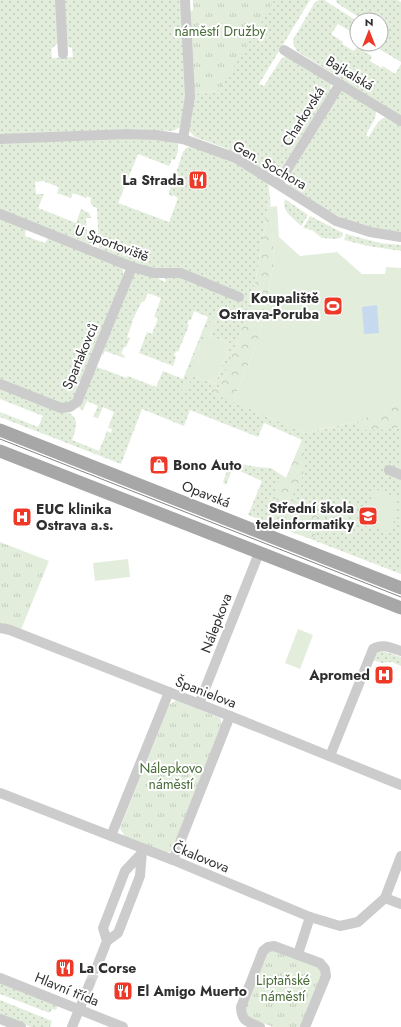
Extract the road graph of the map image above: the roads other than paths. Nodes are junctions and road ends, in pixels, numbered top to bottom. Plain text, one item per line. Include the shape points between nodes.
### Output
1 (60, 0) edge
2 (185, 0) edge
3 (284, 50) dead end
4 (62, 54) dead end
5 (340, 84) junction
6 (401, 121) edge
7 (0, 139) edge
8 (183, 139) junction
9 (278, 184) junction
10 (0, 214) edge
11 (401, 237) edge
12 (132, 268) junction
13 (239, 297) dead end
14 (0, 384) edge
15 (0, 430) edge
16 (0, 451) edge
17 (389, 470) dead end
18 (401, 474) edge
19 (259, 553) junction
20 (401, 588) edge
21 (401, 608) edge
22 (0, 628) edge
23 (401, 651) edge
24 (169, 692) junction
25 (199, 704) junction
26 (230, 716) junction
27 (330, 756) junction
28 (401, 785) edge
29 (1, 797) edge
30 (111, 836) junction
31 (142, 851) junction
32 (401, 856) edge
33 (173, 860) junction
34 (385, 898) junction
35 (401, 904) edge
36 (310, 917) junction
37 (107, 941) junction
38 (298, 954) junction
39 (96, 969) tunnel mouth
40 (0, 978) edge
41 (90, 983) tunnel mouth
42 (79, 1009) junction
43 (0, 1019) edge
44 (20, 1027) edge
45 (72, 1027) edge
46 (123, 1027) edge
47 (260, 1027) edge
48 (305, 1027) edge

1 - 4 street
2 - 8 street via 190,96
3 - 5 street, Bajkalská
5 - 6 street, Bajkalská
5 - 9 street, Charkovská
7 - 8 street, Gen. Sochora via 127,134
8 - 9 street, Gen. Sochora via 236,158
9 - 11 street, Gen. Sochora via 336,221 370,232
10 - 12 street, U Sportoviště
12 - 13 street, U Sportoviště via 154,273 181,273
12 - 14 street, Spartakovců via 77,402 70,407 61,408
15 - 20 main road, Opavská
16 - 19 main road
17 - 18 street
19 - 21 main road
19 - 25 street, Nálepkova
22 - 24 street, Španielova
23 - 27 street via 386,646 373,649
24 - 25 street, Španielova
24 - 30 street
25 - 26 street, Španielova
26 - 27 street, Španielova
26 - 33 street
27 - 28 street, Španielova
29 - 30 street, Čkalovova
30 - 31 street, Čkalovova
31 - 33 street, Čkalovova
31 - 37 street via 140,876 118,933
31 - 37 street via 125,871 103,928
32 - 34 street
33 - 36 street, Čkalovova
34 - 35 street
34 - 36 street, Čkalovova via 358,922 340,926
36 - 38 street
37 - 39 street
38 - 47 street via 274,946 263,951 241,1007 245,1021
38 - 48 street via 320,963 326,976
40 - 42 street, Hlavní třída
41 - 42 street
42 - 45 street
42 - 46 street, Hlavní třída
43 - 44 street

